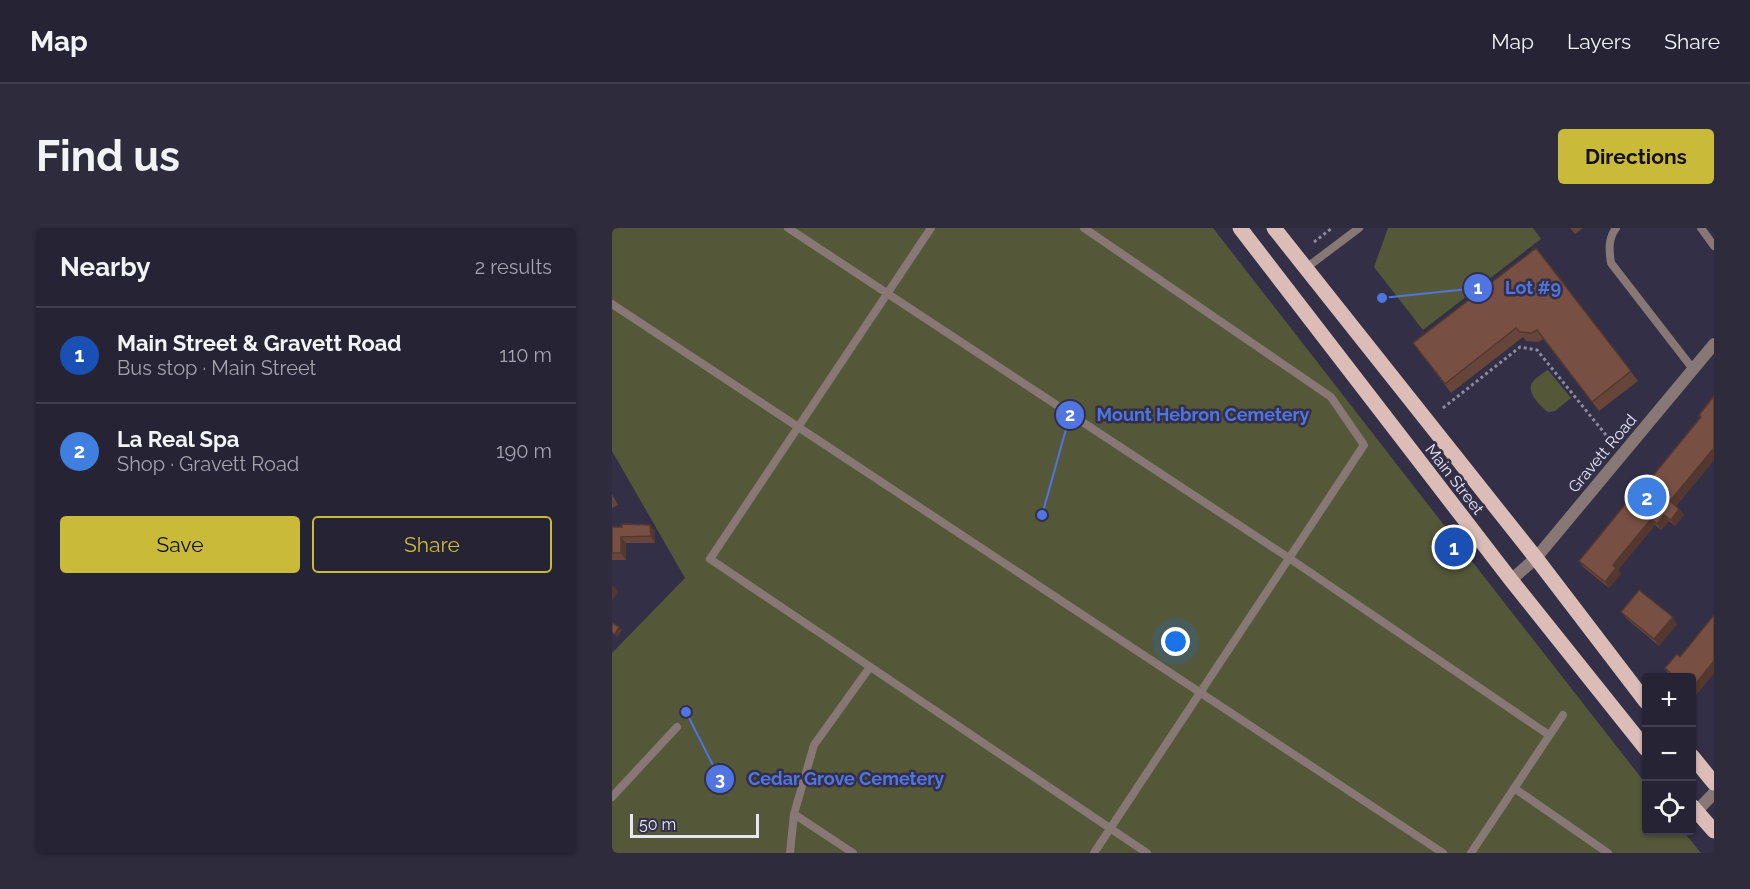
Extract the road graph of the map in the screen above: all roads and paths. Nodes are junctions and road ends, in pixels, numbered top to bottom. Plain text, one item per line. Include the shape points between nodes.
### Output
1 (788, 228) edge
2 (932, 228) edge
3 (1084, 228) edge
4 (1240, 228) edge
5 (1274, 228) edge
6 (1332, 228) edge
7 (1359, 228) edge
8 (1616, 228) edge
9 (1701, 228) edge
10 (1314, 242) dead end
11 (1714, 246) edge
12 (1306, 268) junction
13 (887, 294) junction
14 (612, 304) edge
15 (1714, 344) edge
16 (1693, 369) junction
17 (1443, 408) dead end
18 (798, 427) junction
19 (1610, 441) dead end
20 (1289, 558) junction
21 (1536, 558) junction
22 (1511, 580) junction
23 (870, 667) junction
24 (1201, 692) junction
25 (1642, 696) edge
26 (1563, 715) dead end
27 (678, 727) dead end
28 (1549, 735) junction
29 (1642, 743) edge
30 (1696, 761) edge
31 (1714, 783) edge
32 (1514, 788) junction
33 (1714, 793) edge
34 (612, 797) edge
35 (1696, 807) edge
36 (1696, 811) edge
37 (794, 814) junction
38 (1110, 828) junction
39 (1714, 831) edge
40 (790, 853) edge
41 (853, 853) edge
42 (1094, 853) edge
43 (1147, 853) edge
44 (1443, 853) edge
45 (1471, 853) edge
46 (1608, 853) edge

1 - 13 lane
2 - 13 lane
3 - 20 lane via 1331,397 1364,446
4 - 22 main road, Main Street
5 - 12 main road, Main Street
6 - 10 path
7 - 12 lane
8 - 16 lane via 1609,245 1611,263
9 - 11 lane
12 - 21 main road, Main Street
13 - 18 lane
13 - 20 lane
14 - 18 lane
15 - 16 street, Gravett Road
16 - 21 street, Gravett Road
17 - 19 path via 1520,347 1538,350
18 - 23 lane via 710,560
18 - 24 lane
20 - 24 lane
20 - 28 lane
21 - 22 street, Gravett Road
21 - 25 main road, Main Street
22 - 29 main road, Main Street
23 - 37 lane via 814,745
23 - 38 lane
24 - 38 lane
24 - 44 lane
26 - 28 lane
27 - 34 lane
28 - 32 lane
30 - 31 main road
32 - 45 lane
32 - 46 lane
33 - 35 street
36 - 39 main road
37 - 40 lane
37 - 41 lane
38 - 42 lane
38 - 43 lane

